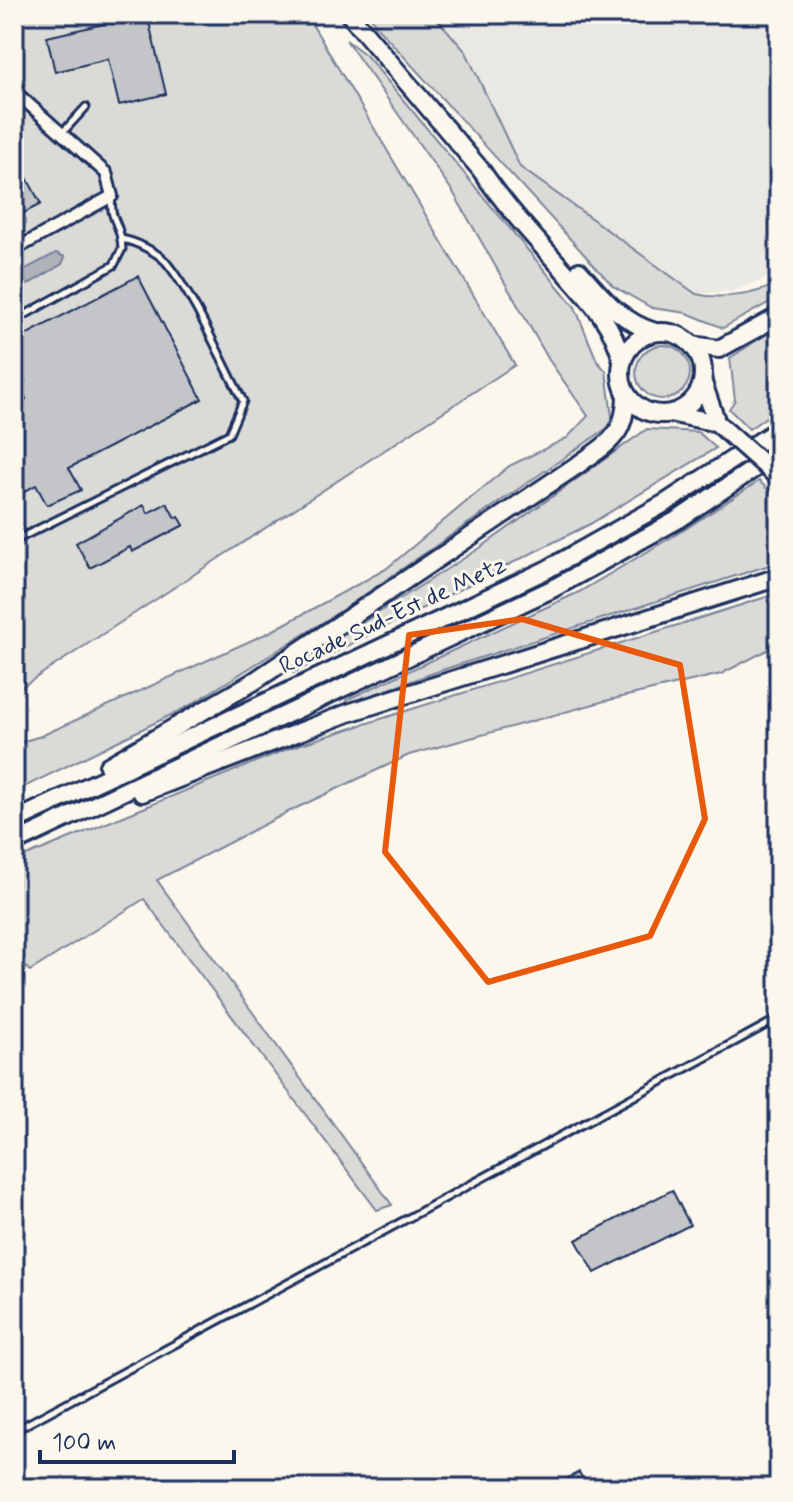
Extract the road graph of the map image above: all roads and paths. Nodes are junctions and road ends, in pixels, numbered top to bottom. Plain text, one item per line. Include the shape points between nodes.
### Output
1 (349, 14) edge
2 (14, 91) edge
3 (26, 101) junction
4 (86, 107) dead end
5 (14, 115) edge
6 (62, 133) junction
7 (481, 170) junction
8 (112, 196) junction
9 (121, 239) junction
10 (14, 250) edge
11 (779, 316) edge
12 (14, 321) edge
13 (655, 332) junction
14 (693, 345) junction
15 (622, 361) junction
16 (703, 383) junction
17 (626, 394) junction
18 (672, 413) junction
19 (717, 423) junction
20 (779, 429) edge
21 (779, 452) edge
22 (779, 478) edge
23 (14, 541) edge
24 (779, 577) edge
25 (14, 821) edge
26 (14, 843) edge
27 (779, 1018) edge
28 (14, 1431) edge

1 - 7 main road
2 - 3 street
3 - 5 lane
3 - 6 street
4 - 6 lane
6 - 8 street via 106,173
7 - 13 main road via 620,315
7 - 15 main road via 598,310 615,336
8 - 9 lane via 110,212
8 - 10 street
9 - 12 lane via 114,265
9 - 23 lane via 165,261 243,401 229,434
11 - 14 main road via 719,349
13 - 14 main road via 676,334
13 - 15 main road via 634,342
14 - 16 main road via 704,370
15 - 17 main road
16 - 18 main road via 686,407
16 - 19 main road
17 - 18 main road via 646,411
17 - 25 main road via 620,431 579,464 253,682
18 - 19 main road
19 - 22 main road, bridge
20 - 25 main road, Rocade Sud-Est de Metz via 667,502 546,570
21 - 26 main road, Rocade Sud-Est de Metz via 679,519 552,589
24 - 26 main road via 348,713
27 - 28 lane

